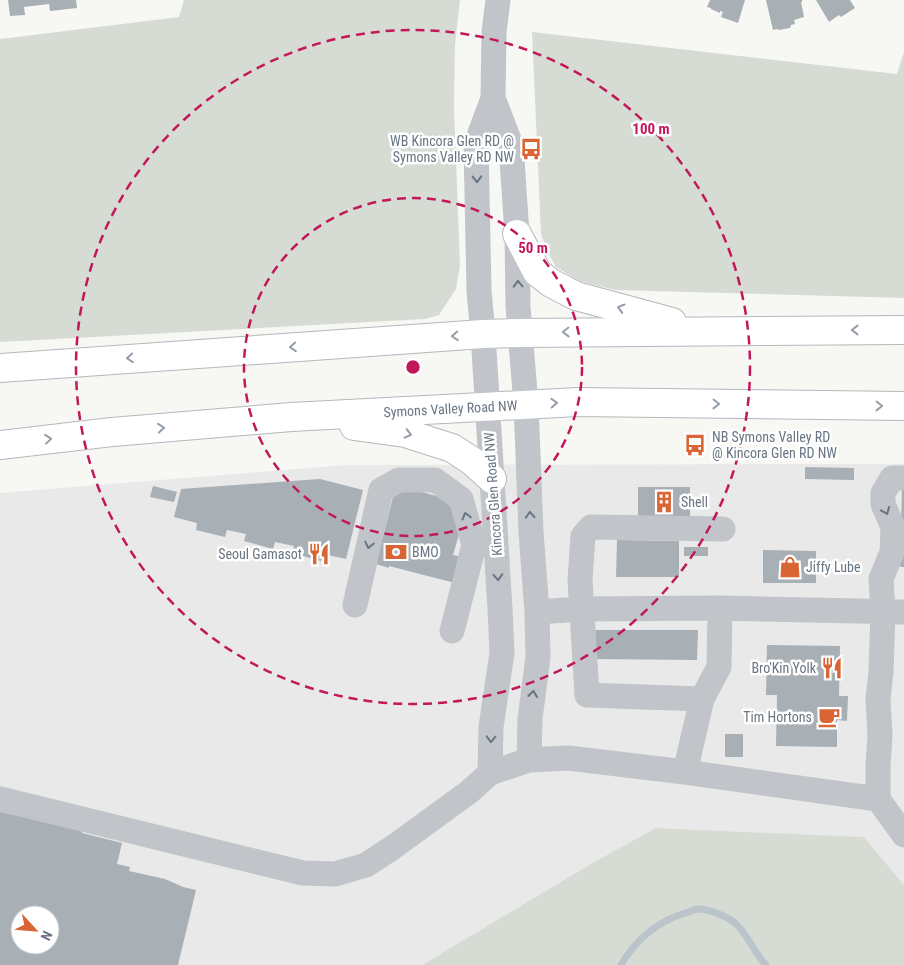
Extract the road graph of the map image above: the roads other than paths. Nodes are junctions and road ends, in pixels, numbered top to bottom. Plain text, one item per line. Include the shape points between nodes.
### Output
1 (498, 0) edge
2 (492, 98) junction
3 (517, 234) junction
4 (904, 330) edge
5 (702, 331) junction
6 (521, 332) junction
7 (483, 334) junction
8 (0, 368) edge
9 (526, 404) junction
10 (488, 406) junction
11 (904, 406) edge
12 (291, 417) junction
13 (0, 445) edge
14 (904, 478) edge
15 (492, 479) junction
16 (723, 529) dead end
17 (355, 605) dead end
18 (720, 608) junction
19 (582, 610) junction
20 (538, 612) junction
21 (894, 612) edge
22 (452, 631) dead end
23 (702, 699) junction
24 (529, 760) junction
25 (490, 772) junction
26 (684, 772) junction
27 (904, 798) edge
28 (0, 799) edge
29 (878, 799) junction
30 (904, 835) edge

1 - 2 street, Kincora Glen Road NW
2 - 3 street, Kincora Glen Road NW via 512,145
2 -> 7 street, Kincora Glen Road NW via 476,144
5 -> 3 main road via 576,296 551,283 537,272
6 -> 3 street, Kincora Glen Road NW
4 -> 5 main road
5 -> 6 main road
6 - 7 main road
6 - 9 street, Kincora Glen Road NW
7 -> 8 main road
7 - 10 street, Kincora Glen Road NW
9 - 10 main road, Symons Valley Road NW
9 -> 11 main road, Symons Valley Road NW
20 -> 9 street, Kincora Glen Road NW
10 - 12 main road, Symons Valley Road NW
10 - 15 street, Kincora Glen Road NW
13 -> 12 main road, Symons Valley Road NW
12 -> 15 main road via 405,433 452,448
14 -> 21 street via 892,478 883,493 883,504 893,527 892,552 881,579
15 -> 25 street, Kincora Glen Road NW via 502,653 491,727
16 - 19 street via 591,527 583,536
22 -> 17 street via 474,545 461,499 435,480 399,480 381,490
18 - 19 street
18 - 21 street
18 - 23 street via 719,667
19 - 20 street
19 - 23 street via 587,695
24 -> 20 street, Kincora Glen Road NW via 530,719 538,657
21 - 29 street via 878,699
23 - 26 street
24 - 25 street
24 - 26 street via 568,758
25 - 28 street via 469,792 386,852 366,865 335,874 303,873
26 - 29 street
27 - 29 street
29 - 30 street

